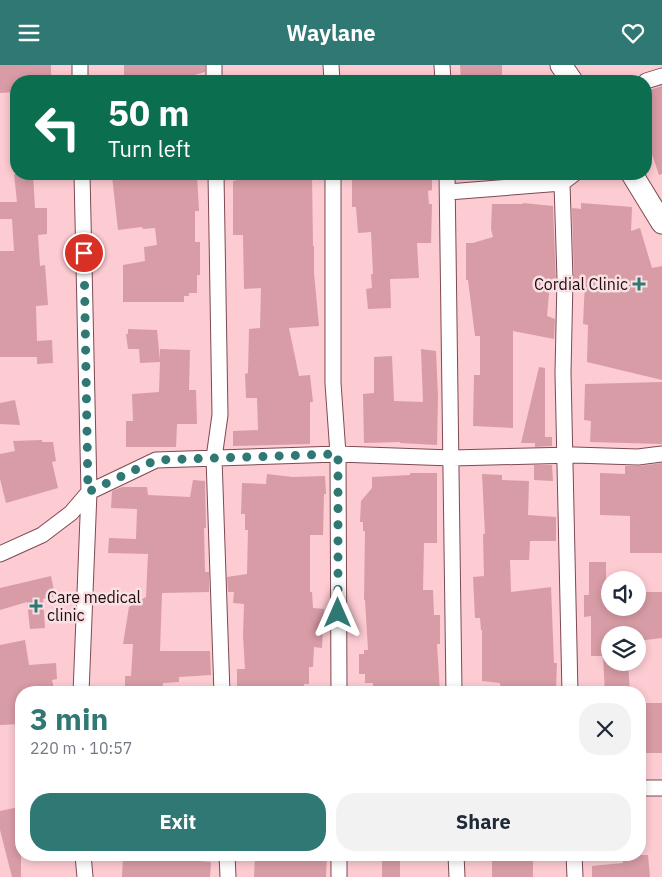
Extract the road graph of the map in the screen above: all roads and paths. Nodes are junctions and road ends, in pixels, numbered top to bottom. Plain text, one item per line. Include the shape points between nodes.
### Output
1 (82, 180) edge
2 (216, 180) edge
3 (333, 180) edge
4 (448, 180) edge
5 (566, 180) edge
6 (636, 180) edge
7 (562, 183) junction
8 (448, 191) junction
9 (662, 223) edge
10 (338, 454) junction
11 (662, 454) edge
12 (564, 455) junction
13 (214, 458) junction
14 (452, 458) junction
15 (88, 492) junction
16 (0, 554) edge
17 (80, 686) edge
18 (222, 686) edge
19 (338, 686) edge
20 (454, 686) edge
21 (570, 686) edge
22 (646, 788) edge
23 (662, 788) edge
24 (84, 861) edge
25 (227, 861) edge
26 (339, 861) edge
27 (456, 861) edge
28 (574, 861) edge
29 (85, 877) edge
30 (228, 877) edge
31 (339, 877) edge
32 (457, 877) edge
33 (575, 877) edge

1 - 15 street
2 - 13 street via 220,415
3 - 10 street via 333,383
4 - 8 street
5 - 7 street
6 - 9 main road
7 - 8 street
7 - 12 street via 566,279
8 - 14 street
10 - 13 street
10 - 14 street
10 - 19 street
11 - 12 street via 638,457
12 - 14 street
12 - 21 street
13 - 15 street via 156,460
13 - 18 street
14 - 20 street
15 - 16 street via 71,513 42,535
15 - 17 street
22 - 23 street
24 - 29 street
25 - 30 street
26 - 31 street
27 - 32 street
28 - 33 street

